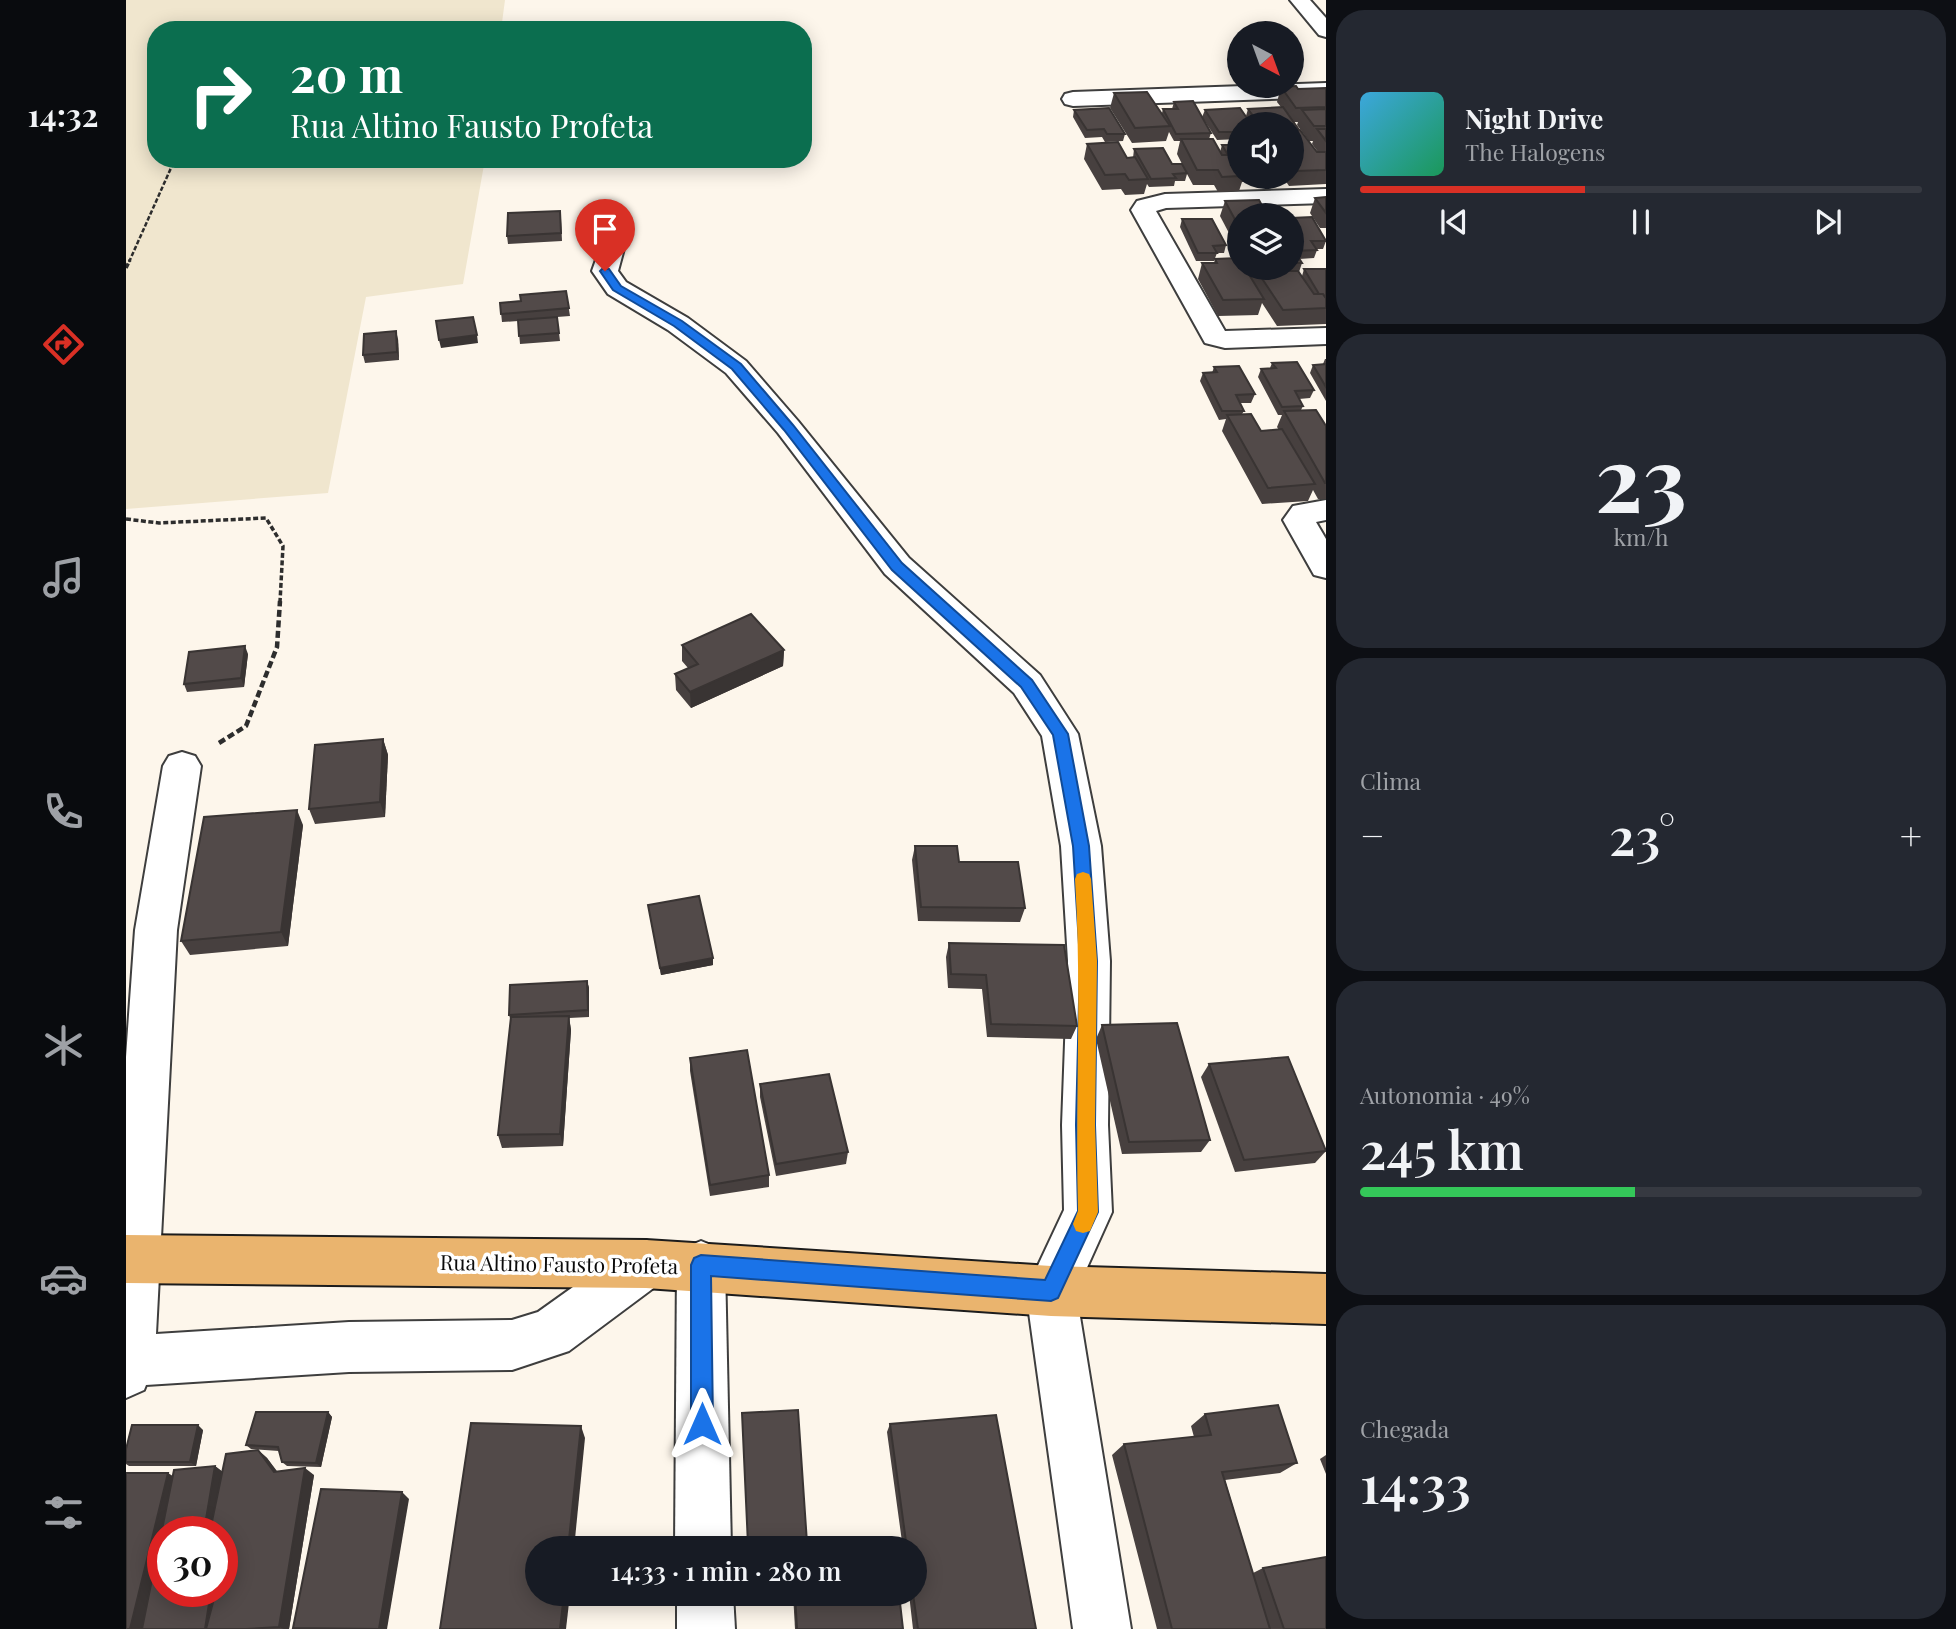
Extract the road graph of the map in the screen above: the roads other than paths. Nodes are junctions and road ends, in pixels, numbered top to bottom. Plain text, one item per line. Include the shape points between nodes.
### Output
1 (1326, 0) edge
2 (1301, 1) edge
3 (1326, 31) edge
4 (1326, 90) edge
5 (1073, 99) dead end
6 (1326, 195) edge
7 (612, 245) dead end
8 (1326, 336) edge
9 (1326, 510) edge
10 (1326, 567) edge
11 (182, 766) road end
12 (131, 1259) edge
13 (646, 1264) junction
14 (701, 1265) junction
15 (1051, 1291) junction
16 (1326, 1299) edge
17 (127, 1365) edge
18 (703, 1536) edge
19 (705, 1606) edge
20 (706, 1629) edge
21 (1102, 1629) edge

1 - 2 street
2 - 3 street
4 - 5 street
6 - 8 street via 1164,201 1143,210 1215,337
7 - 15 street via 605,271 617,288 678,324 736,367 897,566 1027,684 1060,734 1081,846 1088,961 1088,1212
9 - 10 street via 1304,513 1299,520
11 - 12 street via 156,930
12 - 13 main road, Rua Altino Fausto Profeta
12 - 17 street
13 - 14 main road, Rua Altino Fausto Profeta
13 - 17 street via 551,1334 512,1345 349,1347
14 - 15 main road, Rua Altino Fausto Profeta
14 - 18 street
15 - 16 main road, Rua Altino Fausto Profeta
15 - 21 street
19 - 20 street

